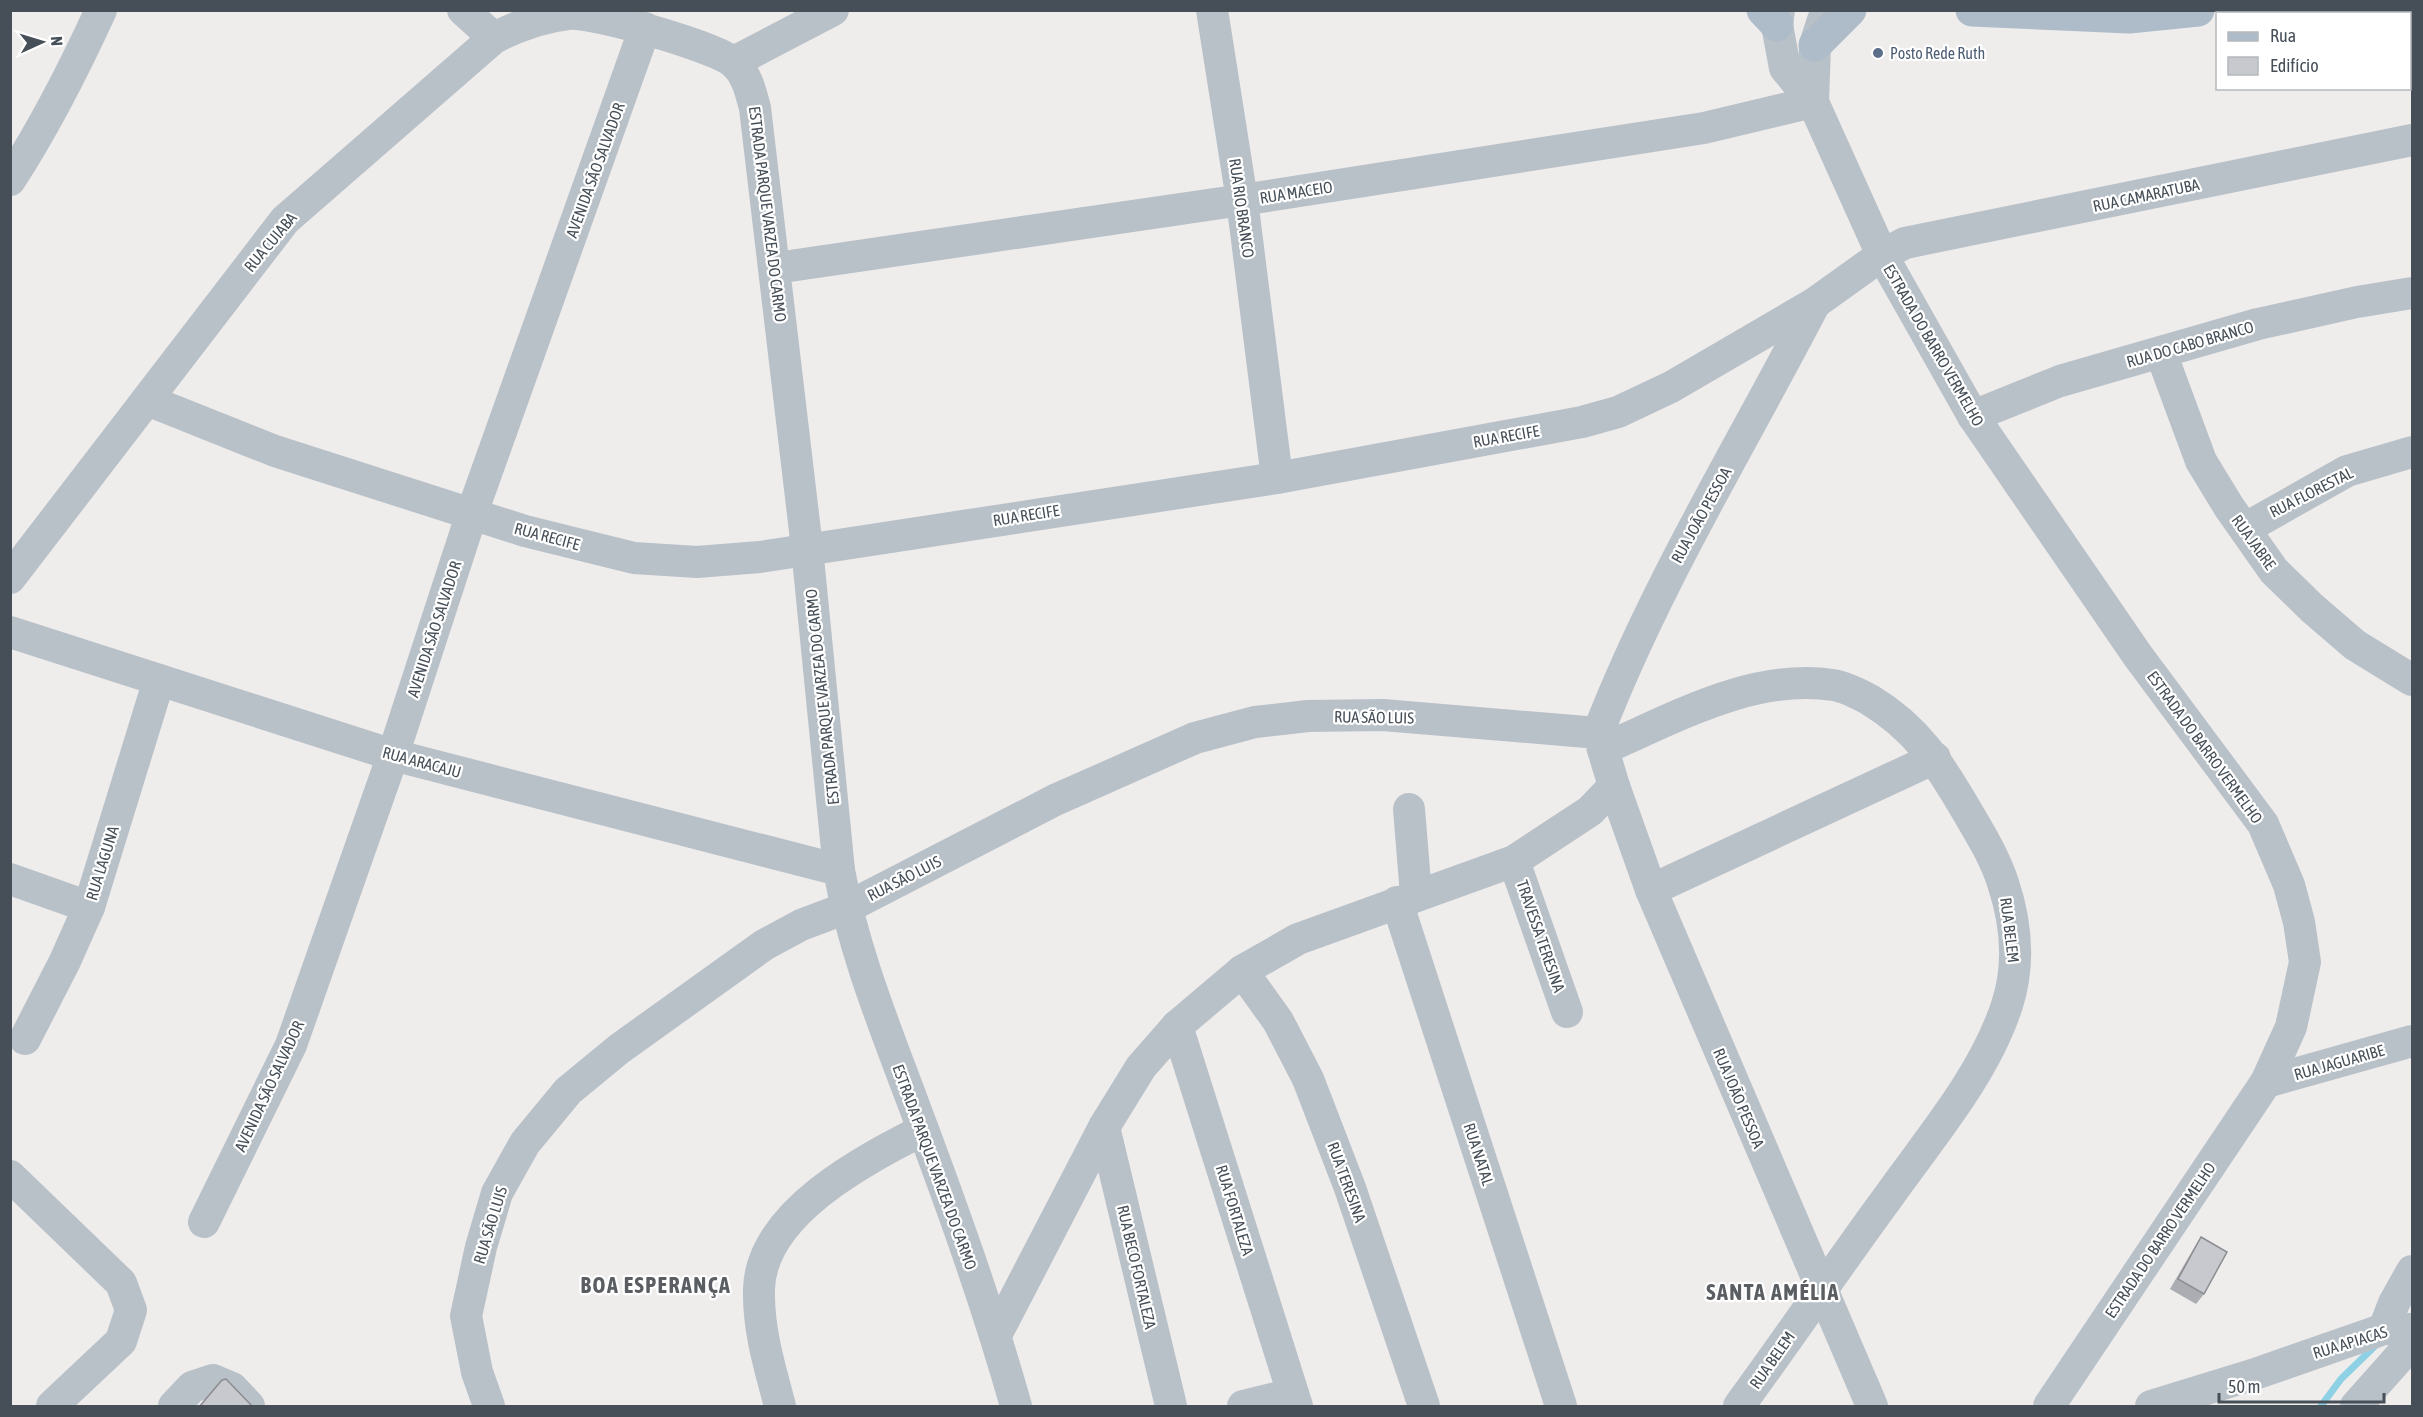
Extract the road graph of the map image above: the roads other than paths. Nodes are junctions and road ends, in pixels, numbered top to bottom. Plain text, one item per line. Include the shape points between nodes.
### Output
1 (101, 10) edge
2 (463, 10) edge
3 (833, 10) edge
4 (1212, 10) edge
5 (1826, 10) edge
6 (1850, 10) edge
7 (1972, 10) edge
8 (2198, 10) edge
9 (570, 12) edge
10 (1773, 16) edge
11 (645, 28) junction
12 (494, 38) junction
13 (1815, 45) junction
14 (734, 62) junction
15 (1813, 102) junction
16 (2412, 140) edge
17 (10, 180) edge
18 (1242, 200) junction
19 (1882, 255) junction
20 (776, 268) junction
21 (2412, 293) edge
22 (1815, 303) junction
23 (2161, 353) junction
24 (147, 400) junction
25 (1973, 416) junction
26 (2412, 452) edge
27 (1277, 478) junction
28 (472, 513) junction
29 (2246, 528) junction
30 (807, 548) junction
31 (10, 578) edge
32 (10, 632) edge
33 (159, 680) junction
34 (2412, 680) edge
35 (1601, 741) junction
36 (393, 755) junction
37 (1935, 758) junction
38 (1614, 786) junction
39 (1409, 809) dead end
40 (1514, 861) junction
41 (839, 870) junction
42 (10, 879) edge
43 (1651, 890) junction
44 (1407, 898) junction
45 (89, 907) junction
46 (846, 908) junction
47 (1242, 971) junction
48 (1567, 1011) dead end
49 (1177, 1026) junction
50 (25, 1039) dead end
51 (2412, 1041) edge
52 (2266, 1082) junction
53 (1104, 1127) junction
54 (923, 1130) junction
55 (10, 1176) edge
56 (204, 1222) dead end
57 (2412, 1271) edge
58 (1821, 1290) junction
59 (2398, 1329) edge
60 (996, 1335) junction
61 (2412, 1343) edge
62 (1295, 1400) edge
63 (488, 1406) edge
64 (52, 1407) edge
65 (174, 1407) edge
66 (249, 1407) edge
67 (780, 1407) edge
68 (1016, 1407) edge
69 (1171, 1407) edge
70 (1243, 1407) edge
71 (1424, 1407) edge
72 (1561, 1407) edge
73 (1739, 1407) edge
74 (1872, 1407) edge
75 (2049, 1407) edge
76 (2151, 1407) edge
77 (2356, 1407) edge

1 - 17 street via 36,139
2 - 12 street
3 - 14 street
4 - 18 street, RUA RIO BRANCO
5 - 13 street, ESTRADA DO BARRO VERMELHO
6 - 13 main road
7 - 8 main road via 2129,18
9 - 11 street, RUA CUIABA
9 - 12 street, RUA CUIABA via 516,26
10 - 15 street, ESTRADA DO BARRO VERMELHO via 1785,68
11 - 14 street
11 - 28 street, AVENIDA SÃO SALVADOR
12 - 24 street, RUA CUIABA via 285,220
13 - 15 street, ESTRADA DO BARRO VERMELHO
14 - 20 street, ESTRADA PARQUE VARZEA DO CARMO via 748,83 755,108
15 - 18 street, RUA MACEIO via 1704,128
15 - 19 street, ESTRADA DO BARRO VERMELHO
16 - 19 street, RUA CAMARATUBA via 2086,208 1930,236
18 - 20 street, RUA MACEIO
18 - 27 street, RUA RIO BRANCO
19 - 22 street, RUA RECIFE
19 - 25 street, ESTRADA DO BARRO VERMELHO
20 - 30 street, ESTRADA PARQUE VARZEA DO CARMO
21 - 23 street, RUA DO CABO BRANCO via 2258,324
22 - 27 street, RUA RECIFE via 1671,387 1618,412
22 - 35 street, RUA JOÃO PESSOA via 1674,563 1624,665
23 - 25 street, RUA DO CABO BRANCO via 2060,381
23 - 29 street, RUA JABRE via 2201,461
24 - 28 street, RUA RECIFE via 275,451
24 - 31 street, RUA CUIABA
25 - 52 street, ESTRADA DO BARRO VERMELHO via 2138,656 2263,824 2289,885 2305,962 2291,1027
26 - 29 street, RUA FLORESTAL via 2347,471
27 - 30 street, RUA RECIFE
28 - 30 street, RUA RECIFE via 525,531 634,558 697,562
28 - 36 street, AVENIDA SÃO SALVADOR
29 - 34 street, RUA JABRE via 2274,571 2312,609 2355,645
30 - 41 street, ESTRADA PARQUE VARZEA DO CARMO
32 - 33 street, RUA ARACAJU
33 - 36 street, RUA ARACAJU
33 - 45 street, RUA LAGUNA
35 - 37 street, RUA BELEM via 1724,698 1773,685 1810,683 1836,686 1861,695 1891,713
35 - 38 street
35 - 46 street, RUA SÃO LUIS via 1383,715 1308,716 1255,722 1195,738 1055,800
36 - 41 street, RUA ARACAJU
36 - 56 street, AVENIDA SÃO SALVADOR via 291,1045
37 - 43 street
37 - 58 street, RUA BELEM via 1984,841 2003,882 2016,948 2015,972 1994,1040 1952,1108
38 - 40 street via 1590,811
38 - 43 street, RUA JOÃO PESSOA
39 - 44 street, RUA NATAL
40 - 44 street
40 - 48 street, TRAVESSA TERESINA
41 - 46 street, ESTRADA PARQUE VARZEA DO CARMO
42 - 45 street
43 - 58 street, RUA JOÃO PESSOA
44 - 47 street via 1298,939
44 - 72 street, RUA NATAL
45 - 50 street, RUA LAGUNA
46 - 54 street, ESTRADA PARQUE VARZEA DO CARMO
46 - 63 street, RUA SÃO LUIS via 801,924 764,945 620,1048 568,1091 525,1143 497,1193 466,1316
47 - 49 street
47 - 71 street, RUA TERESINA via 1278,1021 1308,1079 1350,1188
49 - 53 street via 1142,1067
49 - 62 street, RUA FORTALEZA
51 - 52 street, RUA JAGUARIBE
52 - 75 street, ESTRADA DO BARRO VERMELHO
53 - 60 street
53 - 69 street, RUA BECO FORTALEZA
54 - 60 street, ESTRADA PARQUE VARZEA DO CARMO
54 - 67 street via 841,1178 794,1214 769,1250 759,1288 762,1340
55 - 64 street via 121,1283 131,1310 121,1341
57 - 59 street via 2394,1303
58 - 73 street, RUA BELEM
58 - 74 street, RUA JOÃO PESSOA
59 - 76 street, RUA APIACAS
60 - 68 street, ESTRADA PARQUE VARZEA DO CARMO
61 - 77 street
62 - 70 street, RUA FORTALEZA
65 - 66 street via 192,1387 213,1380 232,1388

